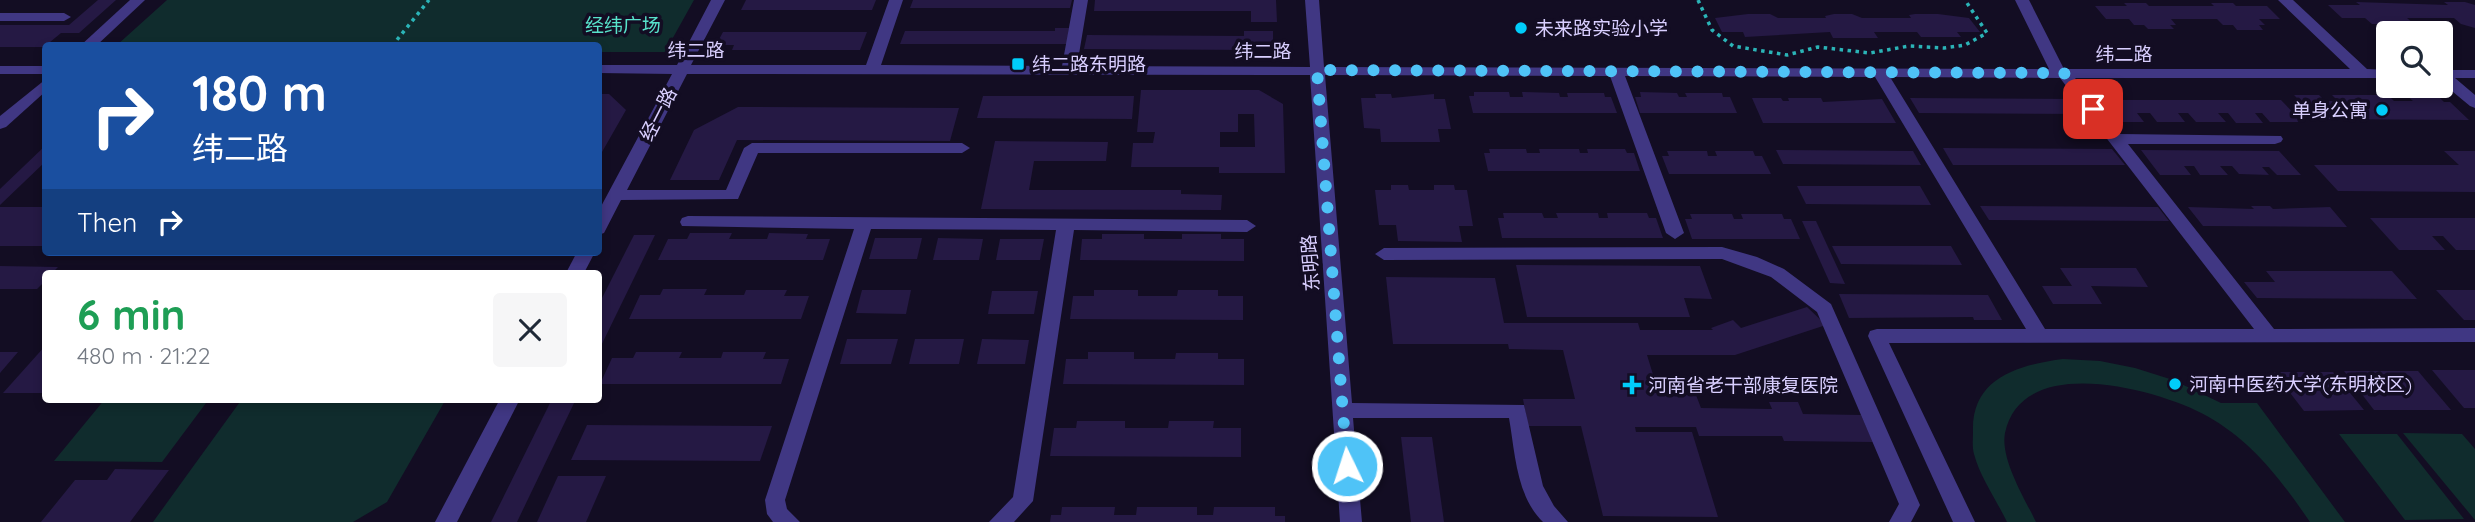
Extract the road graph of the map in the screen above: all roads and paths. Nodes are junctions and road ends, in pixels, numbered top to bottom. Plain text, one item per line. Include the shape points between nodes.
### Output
1 (138, 0) edge
2 (429, 0) edge
3 (718, 0) edge
4 (895, 0) edge
5 (1081, 0) edge
6 (1312, 0) edge
7 (1698, 0) edge
8 (1965, 0) edge
9 (2022, 0) edge
10 (2285, 0) edge
11 (0, 17) edge
12 (64, 17) dead end
13 (91, 42) edge
14 (395, 42) edge
15 (602, 69) edge
16 (681, 69) junction
17 (872, 69) junction
18 (1069, 69) junction
19 (0, 70) edge
20 (42, 70) edge
21 (1317, 70) junction
22 (1616, 71) junction
23 (1879, 72) junction
24 (2062, 73) junction
25 (2363, 74) junction
26 (2376, 74) edge
27 (2453, 74) edge
28 (2475, 74) edge
29 (2453, 84) edge
30 (42, 87) edge
31 (2475, 103) edge
32 (0, 124) edge
33 (2116, 139) junction
34 (2275, 139) dead end
35 (962, 148) dead end
36 (616, 195) junction
37 (602, 221) edge
38 (688, 222) dead end
39 (864, 223) junction
40 (1066, 225) junction
41 (1247, 226) dead end
42 (1675, 233) dead end
43 (1384, 254) dead end
44 (2039, 335) junction
45 (2269, 335) junction
46 (2475, 335) edge
47 (508, 403) edge
48 (1342, 411) junction
49 (446, 522) edge
50 (789, 522) edge
51 (999, 522) edge
52 (1351, 522) edge
53 (1557, 522) edge
54 (1900, 522) edge
55 (1964, 522) edge

1 - 13 street
2 - 14 path
3 - 16 street, 经一路
4 - 17 street
5 - 18 street
6 - 21 street, 东明路
7 - 8 path via 1712,30 1733,46 1787,55 1818,47 1870,53 1909,46 1965,45 1987,33
9 - 24 street
10 - 25 street
11 - 12 street
15 - 16 street, 纬二路
16 - 17 street, 纬二路
16 - 36 street, 经一路
17 - 18 street, 纬二路
18 - 21 street, 纬二路
19 - 20 street
21 - 22 street, 纬二路
21 - 48 street, 东明路
22 - 23 street, 纬二路
22 - 42 street
23 - 24 street, 纬二路
23 - 44 street
24 - 25 street, 纬二路
24 - 33 street
25 - 26 street, 纬二路
27 - 28 street
29 - 31 street
30 - 32 street
33 - 34 street
33 - 45 street
35 - 36 street via 752,148 732,195
36 - 37 street, 经一路
38 - 39 street
39 - 40 street
39 - 50 street via 775,500 778,514
40 - 41 street
40 - 51 street via 1023,501
43 - 54 street via 1722,253 1753,259 1811,295 1825,309 1910,505
44 - 45 street
44 - 55 street via 1877,336
45 - 46 street
47 - 49 street
48 - 52 street, 东明路
48 - 53 street via 1517,410 1535,495 1545,514

